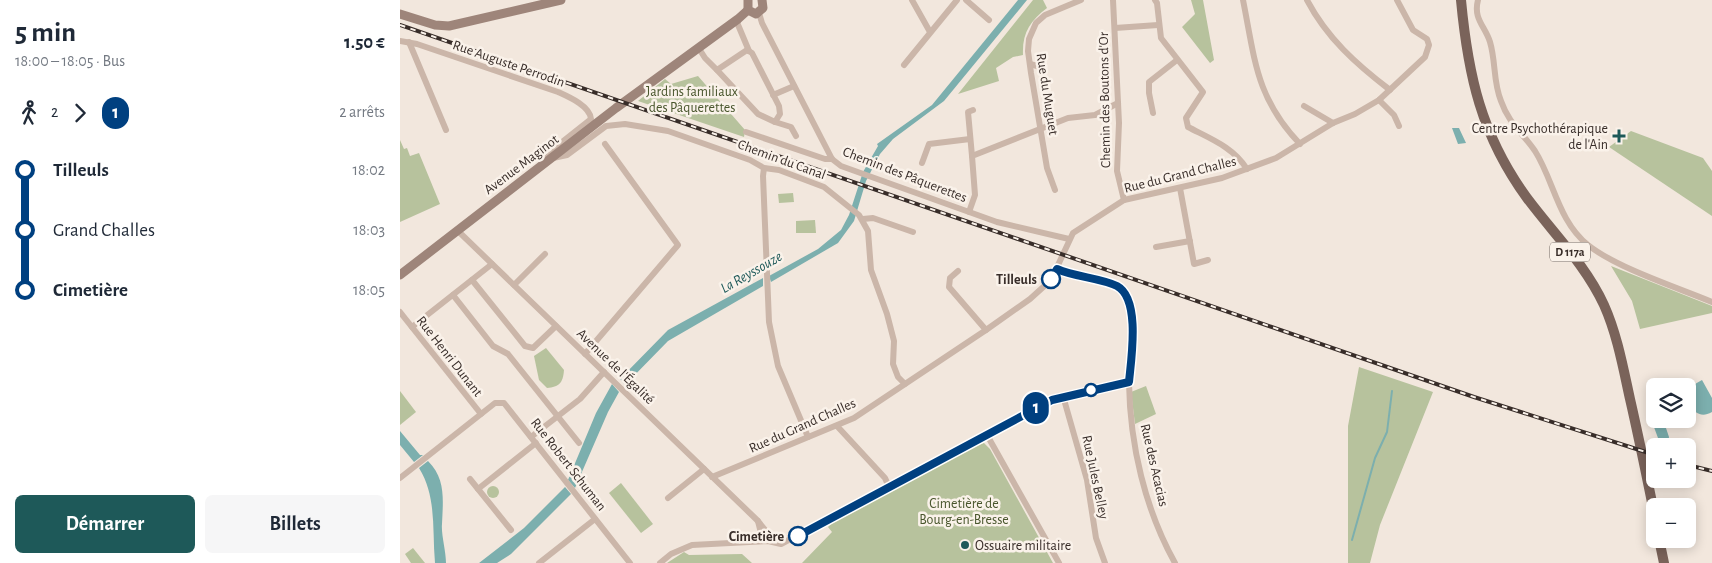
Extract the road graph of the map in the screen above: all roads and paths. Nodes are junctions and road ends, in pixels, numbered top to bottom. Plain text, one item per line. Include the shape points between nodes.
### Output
1 (562, 0) edge
2 (912, 0) edge
3 (956, 0) edge
4 (966, 0) edge
5 (1081, 0) edge
6 (1112, 0) edge
7 (1155, 0) edge
8 (1243, 0) edge
9 (1307, 0) edge
10 (1397, 0) edge
11 (1461, 0) edge
12 (1478, 0) edge
13 (765, 1) edge
14 (746, 3) edge
15 (974, 3) edge
16 (759, 13) junction
17 (400, 14) edge
18 (736, 20) junction
19 (989, 20) dead end
20 (1158, 25) junction
21 (1115, 28) junction
22 (930, 32) junction
23 (400, 41) edge
24 (410, 42) junction
25 (698, 47) junction
26 (749, 51) junction
27 (1177, 60) junction
28 (1030, 64) junction
29 (904, 65) dead end
30 (1044, 68) dead end
31 (717, 70) junction
32 (794, 86) junction
33 (1390, 90) junction
34 (773, 95) junction
35 (1379, 100) junction
36 (1118, 103) junction
37 (1304, 106) dead end
38 (973, 110) dead end
39 (1153, 113) dead end
40 (775, 122) junction
41 (1333, 123) junction
42 (1399, 126) dead end
43 (1042, 129) junction
44 (446, 130) dead end
45 (746, 132) dead end
46 (796, 136) dead end
47 (970, 139) junction
48 (605, 144) dead end
49 (1300, 144) junction
50 (972, 156) junction
51 (551, 158) junction
52 (832, 159) junction
53 (922, 163) dead end
54 (542, 166) junction
55 (764, 168) junction
56 (1246, 169) junction
57 (1180, 188) junction
58 (1054, 190) dead end
59 (1124, 200) junction
60 (969, 212) junction
61 (861, 217) junction
62 (457, 230) junction
63 (913, 232) dead end
64 (1070, 239) junction
65 (1190, 241) junction
66 (1156, 247) dead end
67 (545, 254) dead end
68 (1208, 260) dead end
69 (492, 264) junction
70 (1057, 269) junction
71 (958, 271) dead end
72 (400, 275) edge
73 (472, 280) junction
74 (514, 285) junction
75 (452, 295) junction
76 (1712, 302) edge
77 (400, 312) edge
78 (556, 326) junction
79 (412, 327) junction
80 (986, 330) junction
81 (585, 354) junction
82 (604, 372) junction
83 (1129, 382) junction
84 (905, 384) junction
85 (1063, 396) junction
86 (480, 414) junction
87 (558, 416) junction
88 (837, 426) junction
89 (987, 435) junction
90 (531, 437) junction
91 (808, 438) junction
92 (536, 443) junction
93 (579, 443) dead end
94 (704, 469) junction
95 (712, 477) junction
96 (400, 478) edge
97 (470, 479) dead end
98 (889, 487) junction
99 (478, 489) junction
100 (668, 498) dead end
101 (1651, 498) edge
102 (595, 519) junction
103 (511, 530) dead end
104 (765, 537) junction
105 (1662, 548) edge
106 (539, 563) edge
107 (630, 563) edge
108 (660, 563) edge
109 (1059, 563) edge
110 (1105, 563) edge
111 (1175, 563) edge
112 (1664, 563) edge

1 - 17 main road via 449,26
2 - 22 street
3 - 22 street
4 - 15 street
5 - 28 street, Rue du Muguet via 1051,11 1036,23 1029,39
6 - 21 street, Chemin des Boutons d'Or
7 - 20 street
8 - 49 street via 1260,84 1283,126
9 - 33 street via 1329,35 1350,58
10 - 33 street, Rue du Grand Challes via 1413,30 1427,39 1430,45 1427,54
11 - 101 main road, D 117a via 1472,84 1490,136 1527,198 1587,276 1611,321
12 - 76 street via 1477,17 1490,42 1496,87 1505,112 1513,127 1536,152 1561,208 1576,232 1588,245 1612,260
13 - 16 main road
14 - 16 main road via 753,14
14 - 18 main road, Avenue Maginot
15 - 19 street
16 - 32 street, Chemin des Pâquerettes
18 - 25 main road, Avenue Maginot
18 - 26 street
20 - 21 street
20 - 27 street via 1161,38
21 - 36 street, Chemin des Boutons d'Or
22 - 29 street
23 - 24 street, Rue Auguste Perrodin
24 - 44 street
24 - 54 street, Rue Auguste Perrodin via 570,98 586,109 591,119 543,157
25 - 31 street
25 - 51 main road, Avenue Maginot
26 - 31 street via 742,52
26 - 34 street
27 - 39 street via 1149,82
27 - 56 street via 1202,92 1186,118 1188,127 1239,156
28 - 30 street
28 - 43 street, Rue du Muguet
31 - 40 street via 758,114
32 - 34 street
32 - 52 street, Chemin des Pâquerettes
33 - 35 street, Rue du Grand Challes
34 - 40 street via 780,110
35 - 41 street, Rue du Grand Challes
35 - 42 street via 1394,115
36 - 43 street via 1096,115 1068,118
36 - 59 street, Chemin des Boutons d'Or via 1118,171
37 - 41 street
38 - 47 street via 968,112
40 - 46 street via 791,127
41 - 49 street, Rue du Grand Challes
43 - 50 street
43 - 58 street, Rue du Muguet via 1047,168
45 - 52 street
47 - 50 street
47 - 53 street via 929,144
48 - 81 street via 678,245
49 - 56 street, Rue du Grand Challes via 1276,158
50 - 60 street via 975,195
51 - 54 main road, Avenue Maginot
51 - 55 street, Chemin du Canal via 567,155 606,126 625,124 668,131
52 - 60 street, Chemin des Pâquerettes via 841,166
54 - 62 main road, Avenue Maginot
55 - 61 street, Chemin du Canal via 779,170 824,187
55 - 91 street via 769,322 778,366
56 - 57 street, Rue du Grand Challes
57 - 59 street, Rue du Grand Challes
57 - 65 street
59 - 64 street, Rue du Grand Challes via 1079,228
60 - 64 street, Chemin des Pâquerettes
61 - 63 street
61 - 84 street via 868,231 871,270 894,341 893,364
62 - 69 street, Avenue de l'Égalité
62 - 72 main road, Avenue Maginot
64 - 70 street, Rue du Grand Challes
65 - 66 street
65 - 68 street via 1194,264
67 - 74 street
69 - 73 street
69 - 74 street, Avenue de l'Égalité
70 - 80 street, Rue du Grand Challes via 1032,298
70 - 83 street, Rue des Acacias via 1117,286 1128,297 1132,336
71 - 80 street via 950,278 949,287
73 - 75 street
73 - 78 street via 524,346 533,348
74 - 78 street, Avenue de l'Égalité
75 - 79 street
75 - 87 street via 493,346 508,354
77 - 79 street, Rue Henri Dunant
78 - 81 street, Avenue de l'Égalité
79 - 86 street, Rue Henri Dunant
80 - 84 street, Rue du Grand Challes
81 - 82 street, Avenue de l'Égalité
82 - 87 street via 580,399
82 - 94 street, Avenue de l'Égalité
83 - 85 street
83 - 111 street, Rue des Acacias via 1133,440 1143,481 1157,524
84 - 88 street, Rue du Grand Challes
85 - 89 street
85 - 110 street, Rue Jules Belley via 1087,480 1096,538
86 - 90 street, Rue Robert Schuman via 496,403 504,403
86 - 96 street
87 - 90 street
87 - 93 street
88 - 91 street, Rue du Grand Challes
88 - 98 street via 885,478
89 - 98 street
89 - 109 street
90 - 92 street, Rue Robert Schuman
91 - 95 street, Rue du Grand Challes
92 - 99 street
92 - 102 street, Rue Robert Schuman
94 - 95 street, Avenue de l'Égalité
94 - 100 street
95 - 104 street, Avenue de l'Égalité via 757,520
97 - 99 street
98 - 104 street via 778,545
99 - 103 street
102 - 106 street
102 - 107 street, Rue Robert Schuman
104 - 108 street via 748,543 692,545
105 - 112 main road

